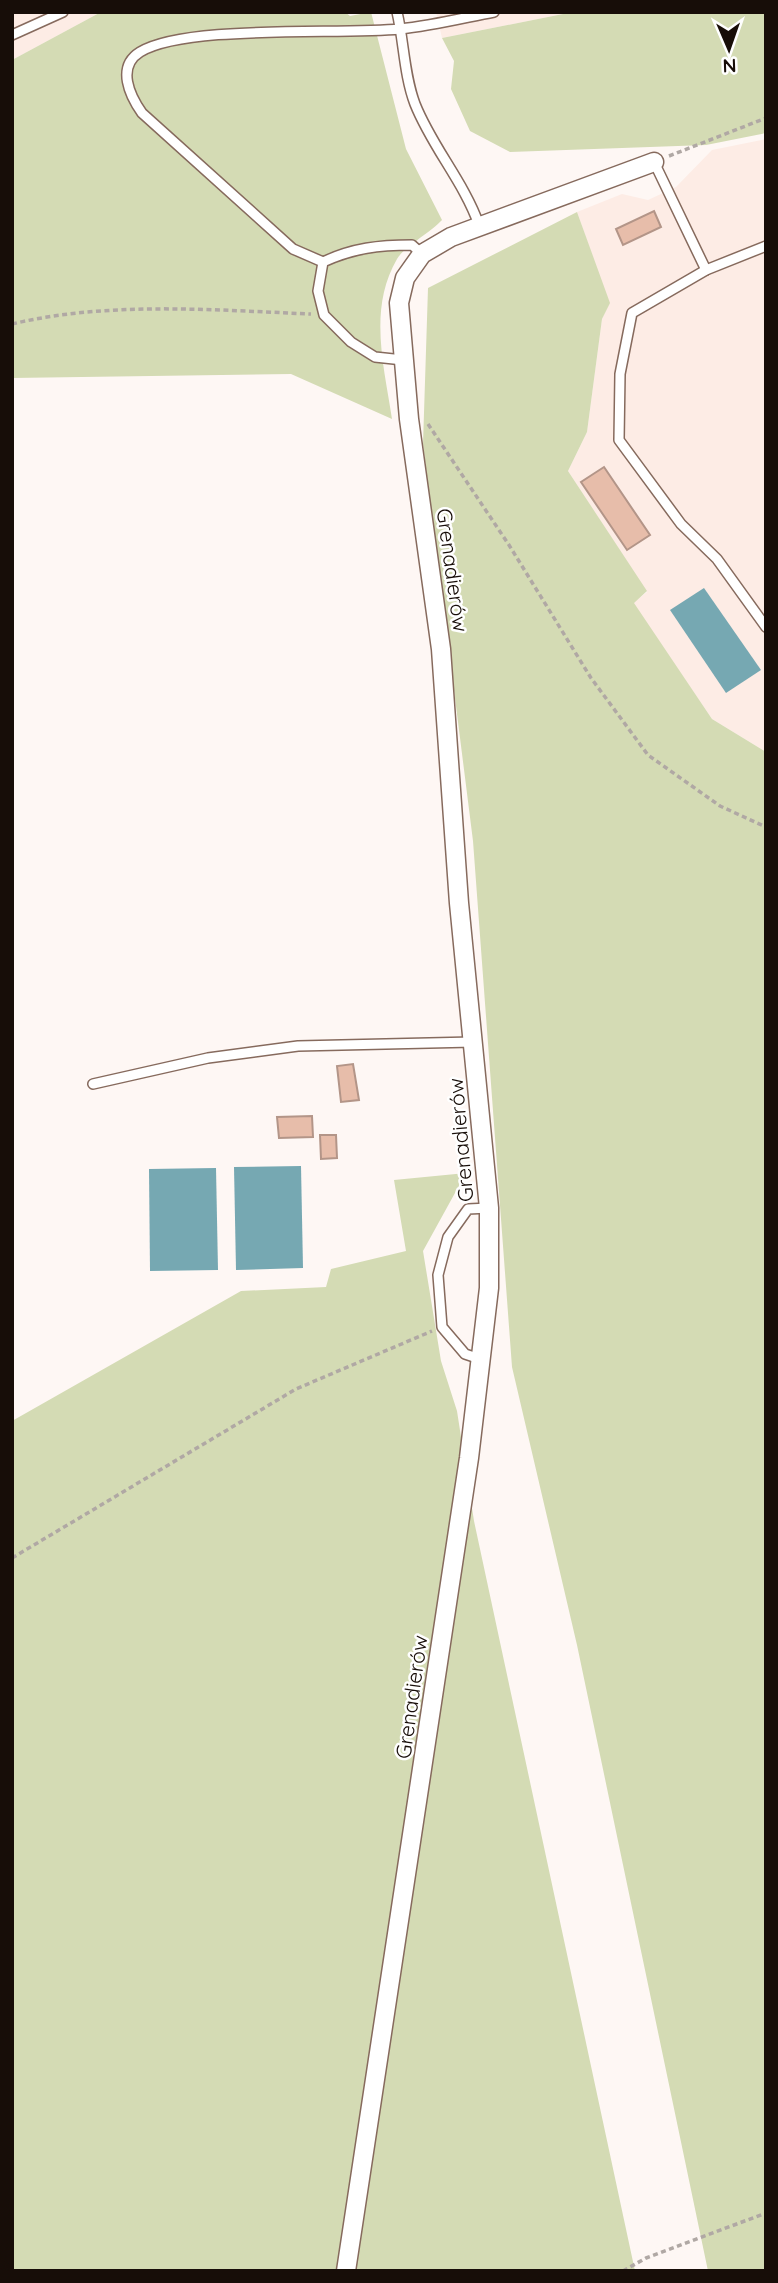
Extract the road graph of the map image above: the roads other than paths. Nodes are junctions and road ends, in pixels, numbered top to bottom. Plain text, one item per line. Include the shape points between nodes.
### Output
1 (63, 12) edge
2 (397, 12) edge
3 (494, 12) edge
4 (454, 16) edge
5 (401, 29) junction
6 (12, 35) edge
7 (654, 162) joint
8 (479, 225) junction
9 (766, 246) edge
10 (422, 254) junction
11 (323, 262) junction
12 (706, 270) junction
13 (403, 359) junction
14 (766, 627) edge
15 (474, 1042) junction
16 (93, 1084) dead end
17 (489, 1208) junction
18 (482, 1360) junction
19 (346, 2271) edge

1 - 6 lane
2 - 5 lane
3 - 4 lane
4 - 5 lane
5 - 8 lane via 414,101
5 - 11 lane via 182,40 139,53 130,63 129,94 142,113 293,249
7 - 8 street
7 - 12 lane
8 - 10 street
9 - 12 lane
10 - 11 lane via 412,246 375,245
10 - 13 street, Grenadierów via 405,278 399,303
11 - 13 lane via 318,291 324,314 351,342 375,357
12 - 14 lane via 632,313 620,374 619,440 681,524 717,559
13 - 15 street, Grenadierów via 441,649
15 - 16 lane via 298,1046 208,1058
15 - 17 street, Grenadierów
17 - 18 street, Grenadierów via 489,1288
17 - 18 lane via 468,1209 448,1237 438,1275 442,1327 465,1354
18 - 19 street, Grenadierów

